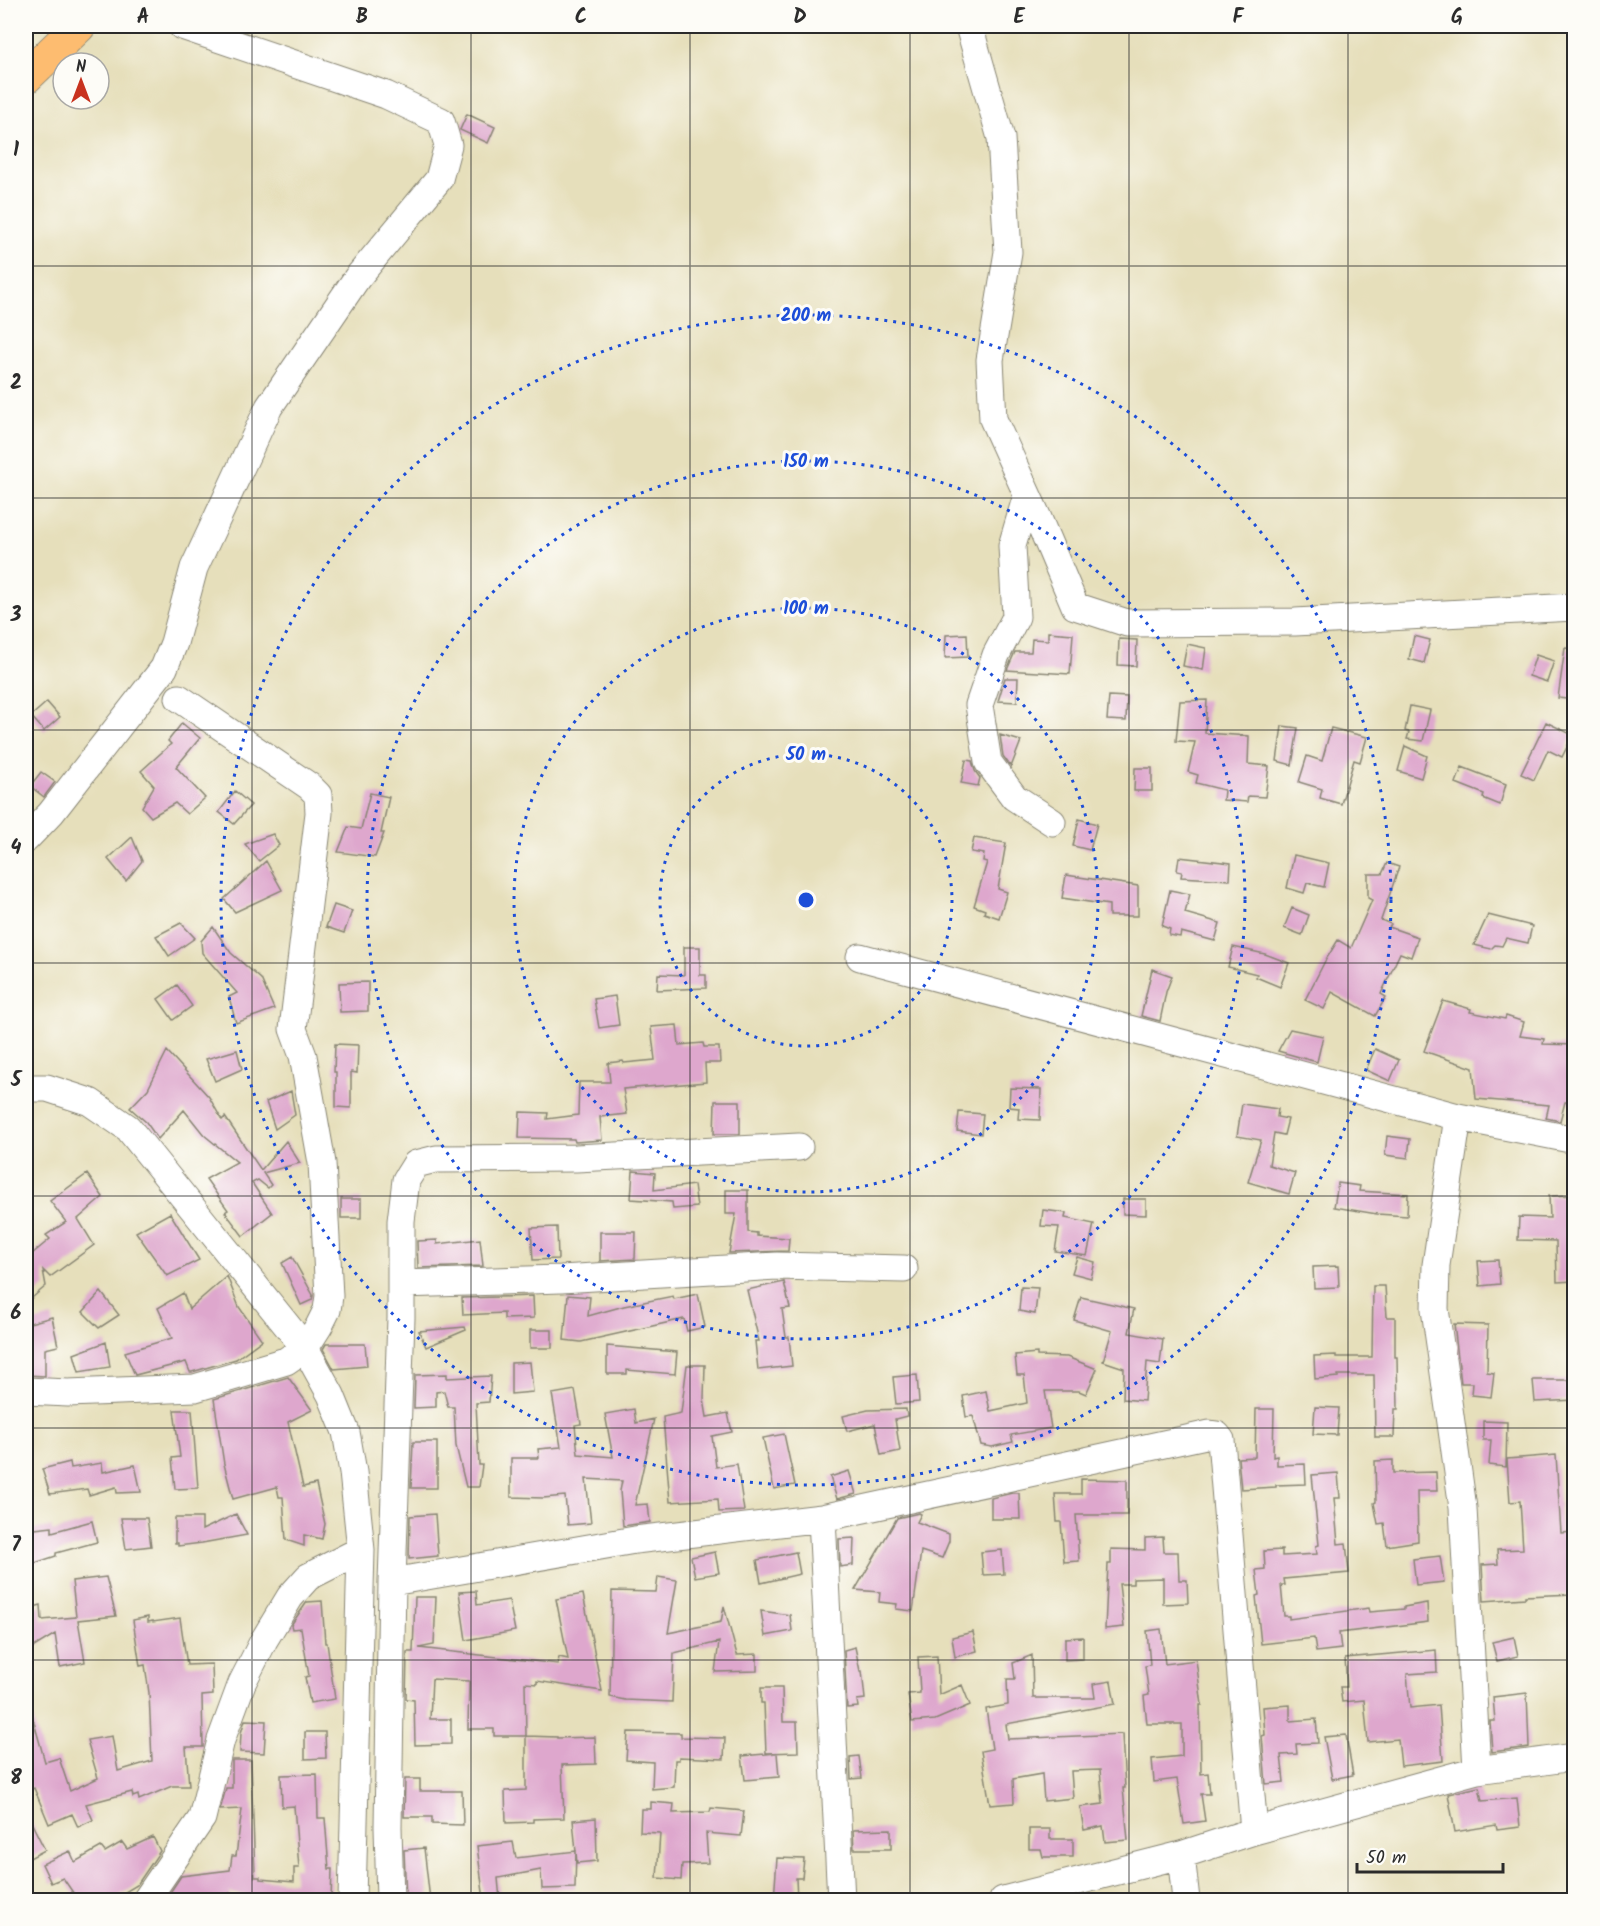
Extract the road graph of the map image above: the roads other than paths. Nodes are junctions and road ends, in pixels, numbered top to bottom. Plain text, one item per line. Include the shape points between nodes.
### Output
1 (79, 26) edge
2 (182, 26) edge
3 (969, 26) edge
4 (26, 76) edge
5 (1027, 495) junction
6 (1575, 607) edge
7 (179, 698) dead end
8 (1052, 822) dead end
9 (26, 839) edge
10 (860, 957) dead end
11 (26, 1088) edge
12 (1458, 1117) junction
13 (1575, 1137) edge
14 (799, 1147) dead end
15 (904, 1269) dead end
16 (401, 1284) junction
17 (305, 1348) junction
18 (26, 1391) edge
19 (822, 1518) junction
20 (361, 1550) junction
21 (392, 1582) junction
22 (1575, 1757) edge
23 (1477, 1770) junction
24 (1254, 1831) junction
25 (1181, 1855) junction
26 (146, 1900) edge
27 (352, 1900) edge
28 (390, 1900) edge
29 (841, 1900) edge
30 (1003, 1900) edge
31 (1186, 1900) edge

1 - 4 main road
2 - 9 street via 386,95 441,121 448,145 438,179 357,278 269,407 194,568 164,668 51,813
3 - 5 street via 1001,138 1008,252 990,360 993,419
5 - 6 street via 1075,606 1127,623 1295,621
5 - 8 street via 1012,546 1016,617 996,656 979,705 988,762 1014,797
7 - 17 street via 318,795 293,1029 303,1056 322,1163 329,1296 320,1326
10 - 12 street
11 - 17 street via 47,1088 90,1102 128,1128
12 - 13 street
12 - 23 street via 1436,1265 1435,1309 1463,1508
14 - 16 street via 576,1158 436,1159 416,1164 406,1180 401,1221
15 - 16 street via 777,1266
16 - 21 street
17 - 18 street via 286,1361 195,1388
17 - 20 street via 346,1432
19 - 21 street via 635,1540
19 - 24 street via 1210,1434 1217,1436 1221,1440
19 - 29 street
20 - 26 street via 308,1577 290,1596 242,1683 221,1740 202,1818
20 - 27 street
21 - 28 street
22 - 23 street
23 - 24 street
24 - 25 street
25 - 30 street
25 - 31 street

